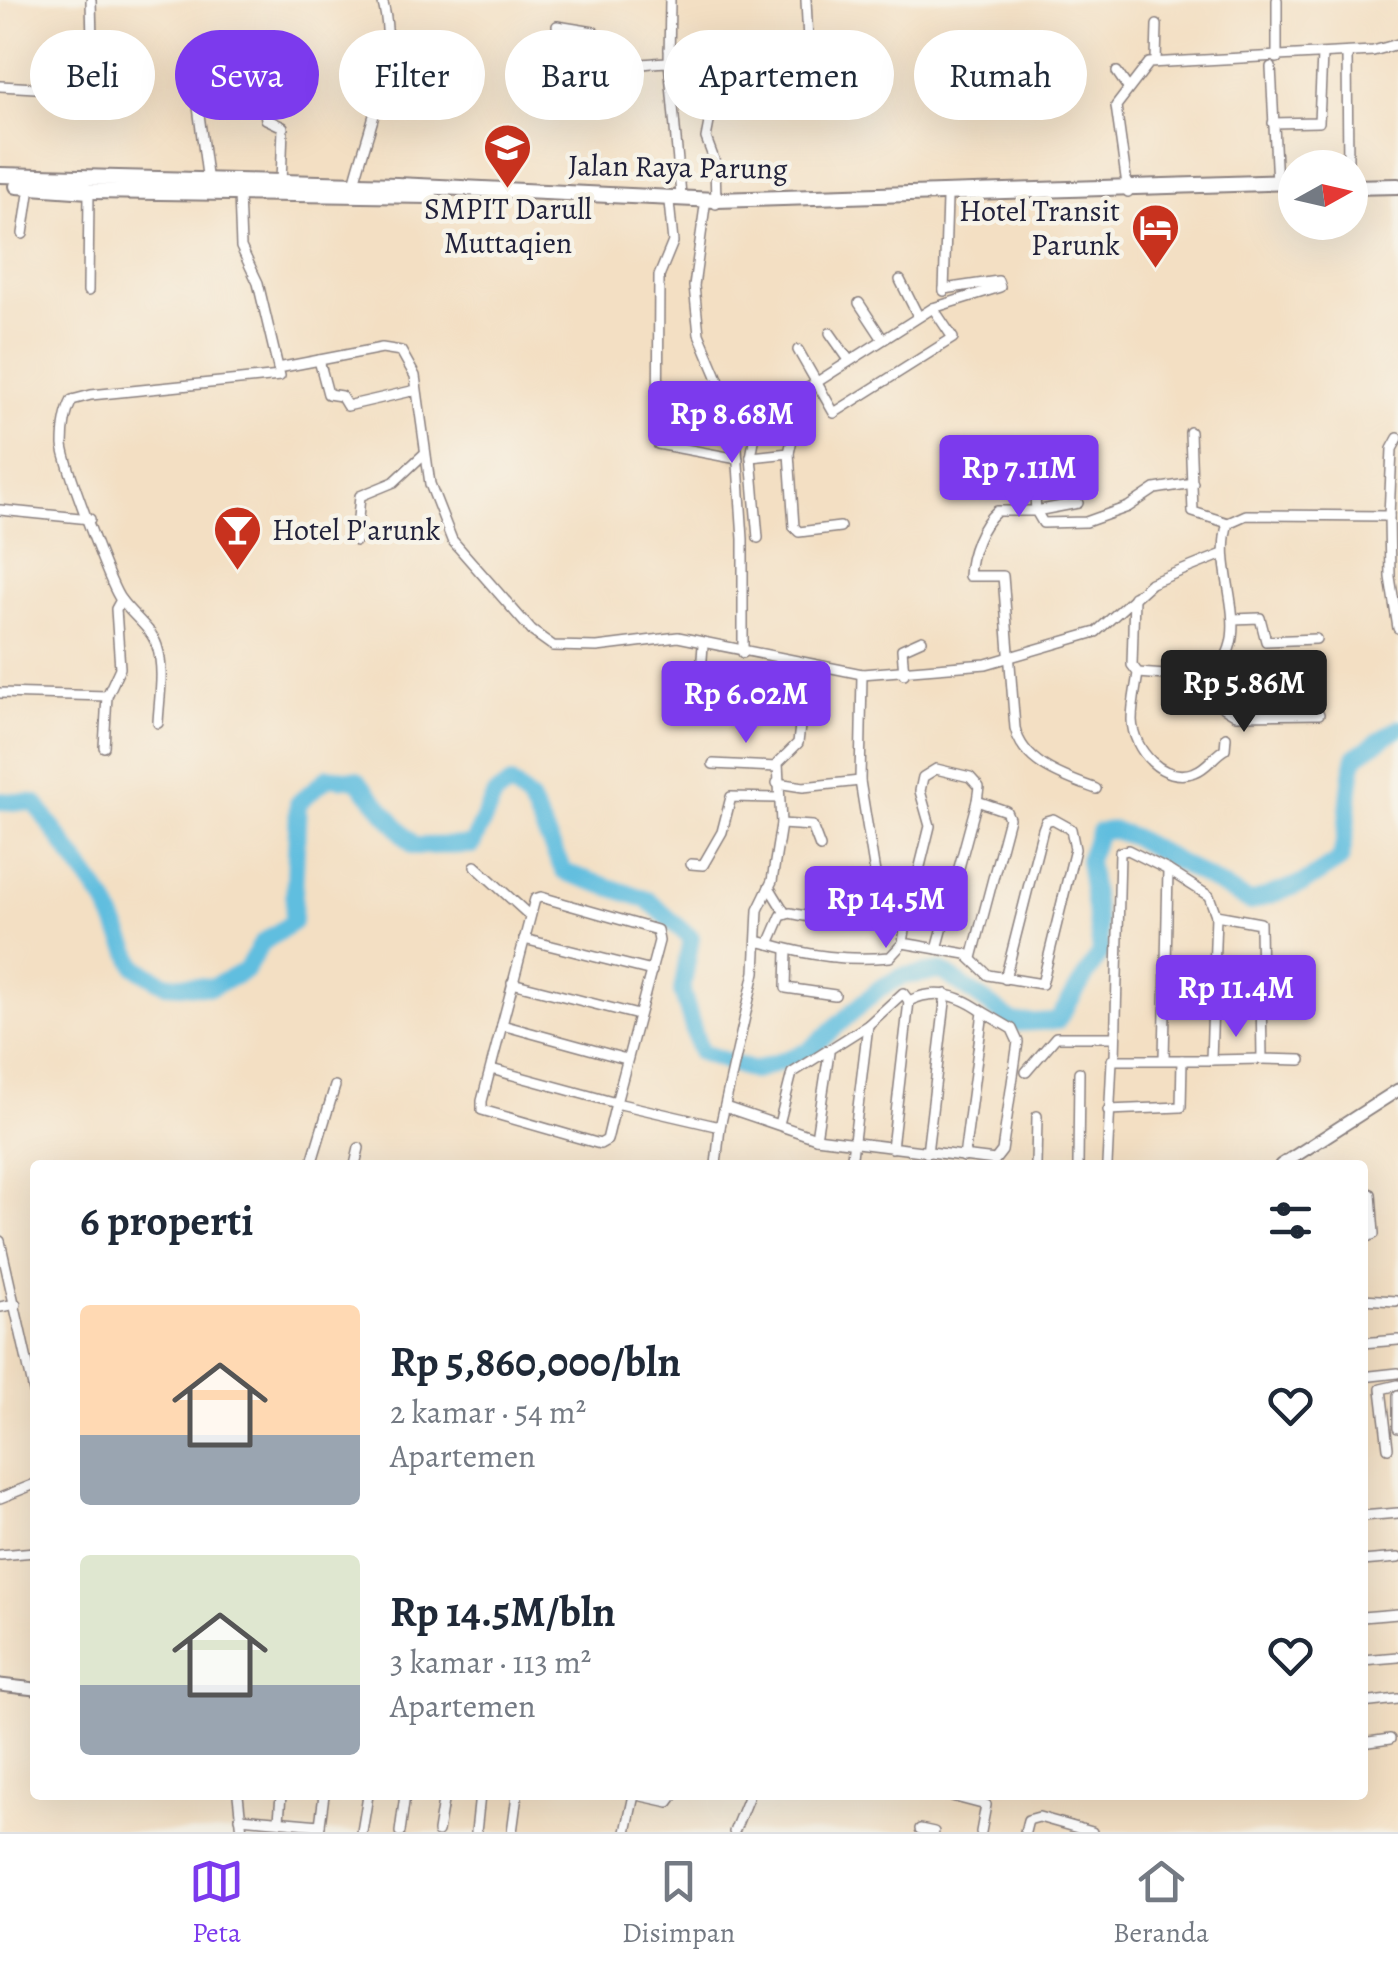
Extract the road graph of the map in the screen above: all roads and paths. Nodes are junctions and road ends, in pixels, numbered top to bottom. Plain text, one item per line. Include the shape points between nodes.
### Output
1 (92, 0) edge
2 (382, 0) edge
3 (670, 0) edge
4 (806, 0) edge
5 (1277, 0) edge
6 (1157, 24) dead end
7 (557, 26) dead end
8 (669, 30) edge
9 (1398, 44) edge
10 (1347, 53) junction
11 (1322, 55) junction
12 (1278, 58) junction
13 (1156, 61) junction
14 (664, 62) edge
15 (1271, 67) dead end
16 (1117, 72) dead end
17 (0, 86) edge
18 (1128, 88) junction
19 (200, 120) edge
20 (268, 120) edge
21 (672, 120) edge
22 (1273, 122) junction
23 (1348, 150) edge
24 (0, 175) edge
25 (208, 183) junction
26 (1398, 183) edge
27 (0, 184) edge
28 (281, 184) junction
29 (1368, 184) edge
30 (1277, 186) joint
31 (30, 187) junction
32 (363, 188) junction
33 (1128, 190) junction
34 (90, 192) junction
35 (239, 194) junction
36 (675, 198) junction
37 (947, 199) junction
38 (712, 204) junction
39 (22, 234) dead end
40 (900, 280) dead end
41 (944, 289) junction
42 (88, 290) dead end
43 (859, 303) dead end
44 (944, 304) junction
45 (933, 308) junction
46 (918, 316) junction
47 (830, 332) dead end
48 (882, 338) junction
49 (798, 350) dead end
50 (319, 360) junction
51 (849, 360) junction
52 (278, 368) junction
53 (816, 382) junction
54 (416, 390) junction
55 (762, 396) dead end
56 (1190, 432) dead end
57 (1398, 438) edge
58 (1032, 452) dead end
59 (789, 453) junction
60 (424, 454) junction
61 (751, 456) junction
62 (738, 459) junction
63 (1193, 483) junction
64 (1078, 503) dead end
65 (0, 510) edge
66 (1036, 511) junction
67 (1390, 516) junction
68 (90, 520) junction
69 (1228, 524) junction
70 (840, 527) dead end
71 (758, 538) dead end
72 (356, 541) dead end
73 (1223, 554) junction
74 (1134, 597) junction
75 (120, 600) junction
76 (1233, 619) junction
77 (1398, 628) edge
78 (1316, 639) dead end
79 (922, 640) dead end
80 (703, 645) junction
81 (743, 653) junction
82 (1010, 660) junction
83 (807, 665) junction
84 (1138, 673) junction
85 (862, 674) junction
86 (904, 674) junction
87 (1206, 678) junction
88 (0, 693) edge
89 (108, 696) junction
90 (1320, 714) dead end
91 (698, 715) dead end
92 (158, 723) dead end
93 (1226, 737) dead end
94 (104, 747) dead end
95 (714, 764) dead end
96 (777, 767) junction
97 (860, 781) junction
98 (777, 784) junction
99 (1096, 789) dead end
100 (778, 798) junction
101 (977, 801) junction
102 (781, 824) junction
103 (820, 847) dead end
104 (691, 864) dead end
105 (475, 866) dead end
106 (1168, 870) junction
107 (875, 873) dead end
108 (770, 888) junction
109 (785, 913) junction
110 (1216, 915) junction
111 (530, 916) junction
112 (906, 922) junction
113 (524, 939) junction
114 (757, 941) junction
115 (903, 943) junction
116 (770, 944) junction
117 (938, 948) junction
118 (787, 950) junction
119 (972, 958) junction
120 (652, 971) junction
121 (1005, 979) junction
122 (512, 983) junction
123 (946, 994) junction
124 (835, 995) dead end
125 (909, 1001) junction
126 (983, 1012) junction
127 (1262, 1012) junction
128 (1294, 1012) dead end
129 (638, 1015) junction
130 (502, 1025) junction
131 (868, 1025) junction
132 (1114, 1037) junction
133 (829, 1053) junction
134 (1115, 1058) junction
135 (626, 1059) junction
136 (1164, 1059) junction
137 (1262, 1059) junction
138 (1182, 1060) junction
139 (1211, 1060) junction
140 (1301, 1060) dead end
141 (491, 1069) junction
142 (1026, 1072) dead end
143 (1079, 1072) dead end
144 (334, 1086) dead end
145 (1398, 1090) edge
146 (616, 1104) junction
147 (726, 1107) junction
148 (1108, 1110) junction
149 (1037, 1116) dead end
150 (779, 1124) junction
151 (720, 1127) junction
152 (816, 1138) junction
153 (854, 1144) junction
154 (360, 1148) dead end
155 (892, 1148) junction
156 (927, 1153) junction
157 (964, 1157) junction
158 (1304, 1159) edge
159 (312, 1160) edge
160 (356, 1160) edge
161 (717, 1160) edge
162 (852, 1160) edge
163 (1033, 1160) edge
164 (1078, 1160) edge
165 (1107, 1160) edge
166 (1368, 1193) edge
167 (1368, 1238) edge
168 (0, 1241) edge
169 (13, 1291) junction
170 (0, 1294) edge
171 (1368, 1299) edge
172 (1396, 1301) edge
173 (16, 1304) junction
174 (0, 1307) edge
175 (1398, 1340) edge
176 (1368, 1342) edge
177 (30, 1372) edge
178 (1398, 1373) edge
179 (1368, 1376) edge
180 (1398, 1385) edge
181 (1398, 1396) edge
182 (1398, 1428) edge
183 (1388, 1448) dead end
184 (30, 1486) edge
185 (0, 1498) edge
186 (1398, 1513) edge
187 (1368, 1516) edge
188 (30, 1552) edge
189 (0, 1555) edge
190 (1398, 1558) edge
191 (1368, 1560) edge
192 (1398, 1614) edge
193 (1368, 1617) edge
194 (1398, 1657) edge
195 (1368, 1660) edge
196 (0, 1685) edge
197 (30, 1688) edge
198 (1398, 1698) edge
199 (1368, 1702) edge
200 (1390, 1739) dead end
201 (1368, 1743) edge
202 (238, 1800) edge
203 (281, 1800) edge
204 (323, 1800) edge
205 (367, 1800) edge
206 (404, 1800) edge
207 (443, 1800) edge
208 (479, 1800) edge
209 (516, 1800) edge
210 (635, 1800) edge
211 (746, 1800) edge
212 (967, 1800) edge
213 (240, 1818) junction
214 (279, 1820) junction
215 (320, 1828) edge
216 (920, 1829) dead end
217 (242, 1832) edge
218 (362, 1832) edge
219 (400, 1832) edge
220 (438, 1832) edge
221 (476, 1832) edge
222 (512, 1832) edge
223 (626, 1832) edge
224 (734, 1832) edge
225 (934, 1832) edge
226 (981, 1832) edge
227 (1026, 1832) edge
228 (1092, 1832) edge

1 - 17 street via 89,91
2 - 32 street via 387,26
3 - 8 street
4 - 38 street via 809,89 723,107 710,117
5 - 12 street
6 - 13 street
7 - 14 street via 594,32 601,56 612,64
9 - 10 street
10 - 11 street
10 - 23 street
11 - 12 street
11 - 22 street via 1319,122
12 - 13 street
13 - 18 street
15 - 22 street
16 - 18 street
18 - 33 street via 1116,114
19 - 25 street
20 - 28 street via 283,127
21 - 36 street
22 - 30 street
24 - 25 highway, Jalan Raya Parung
25 - 28 highway, Jalan Raya Parung
26 - 29 highway
27 - 31 highway, Jalan Raya Parung
28 - 32 highway, Jalan Raya Parung
30 - 33 highway, Jalan Raya Parung
31 - 34 highway, Jalan Raya Parung
31 - 39 street
32 - 35 highway, Jalan Raya Parung
32 - 36 highway, Jalan Raya Parung
33 - 37 highway, Jalan Raya Parung
33 - 38 highway, Jalan Raya Parung
34 - 35 highway, Jalan Raya Parung
34 - 42 street
35 - 52 street via 241,247 258,283
36 - 38 highway, Jalan Raya Parung
36 - 62 street via 673,242 659,276 658,444
37 - 38 highway, Jalan Raya Parung
37 - 41 street
38 - 62 street via 695,271 699,334 732,407
40 - 46 street
41 - 44 street
41 - 44 street via 998,281 1000,286
43 - 48 street
44 - 45 street
45 - 46 street
45 - 53 street via 953,338 834,413
46 - 48 street
47 - 51 street
48 - 51 street
49 - 53 street
50 - 52 street
50 - 54 street via 392,348 407,358
50 - 54 street via 328,394 341,396 347,406
51 - 53 street
52 - 68 street via 280,376 72,400 63,448
53 - 59 street via 803,391
54 - 60 street
55 - 61 street
56 - 63 street
57 - 67 street
58 - 66 street
59 - 61 street
59 - 70 street via 796,531
60 - 72 street via 394,482 360,496
60 - 80 street via 452,540 543,641 597,648 678,637
61 - 71 street
62 - 81 street
63 - 66 street via 1155,489 1128,507 1071,525 1042,523
63 - 69 street via 1194,514
64 - 66 street
65 - 68 street
66 - 82 street via 994,512 968,574 1004,576
67 - 69 street via 1246,516
67 - 77 street
68 - 75 street
69 - 73 street
73 - 74 street via 1184,567
73 - 76 street
74 - 82 street via 1096,632
74 - 84 street via 1132,664
75 - 89 street via 120,668
75 - 92 street via 158,648
76 - 78 street via 1260,618 1266,641
76 - 87 street via 1228,654
79 - 86 street via 902,649
80 - 81 street
80 - 91 street
81 - 83 street
82 - 86 street
82 - 99 street via 1023,750
83 - 85 street
83 - 96 street via 800,739
84 - 87 street
84 - 93 street via 1134,731 1162,770 1200,770 1225,749
85 - 86 street
85 - 97 street
87 - 90 street via 1218,704 1236,715
88 - 89 street
89 - 94 street
95 - 96 street
96 - 98 street
97 - 98 street
97 - 107 street
98 - 100 street
100 - 102 street
100 - 104 street via 731,798 703,865
101 - 112 street via 979,788 970,777 936,769 923,777 930,826
101 - 117 street
101 - 119 street via 1006,811 1008,818
102 - 103 street via 812,826
102 - 108 street
105 - 111 street
106 - 110 street via 1209,896
106 - 132 street via 1120,852
106 - 136 street
108 - 109 street
108 - 114 street via 758,910
109 - 112 street via 834,922
109 - 116 street
110 - 127 street via 1260,923
110 - 139 street
111 - 113 street
111 - 120 street via 541,897 656,927
112 - 115 street
113 - 120 street
113 - 122 street
114 - 116 street
114 - 147 street
115 - 117 street
115 - 118 street via 890,957 876,958
116 - 118 street
117 - 119 street
118 - 124 street via 786,988
119 - 121 street via 983,972
120 - 129 street
121 - 121 street via 1037,985 1047,978 1075,849 1071,829 1053,819 1043,829
122 - 129 street
122 - 130 street
123 - 125 street
123 - 126 street
123 - 156 street
125 - 131 street via 903,993
125 - 155 street
126 - 157 street
126 - 157 street via 1012,1029 1018,1042 1000,1156
127 - 128 street
127 - 137 street
129 - 135 street
130 - 135 street
130 - 141 street
131 - 133 street
131 - 153 street
132 - 134 street
132 - 142 street via 1056,1036
133 - 150 street via 792,1072
133 - 152 street
134 - 136 street
134 - 148 street
135 - 146 street
136 - 138 street
137 - 139 street
137 - 140 street
138 - 139 street
138 - 148 street via 1181,1107
141 - 146 street
141 - 146 street via 485,1113 600,1144
143 - 164 street
144 - 159 street
145 - 158 main road
146 - 151 street
147 - 150 street
147 - 151 street
148 - 165 street
149 - 163 street
150 - 152 street
151 - 161 street
152 - 153 street
153 - 155 street
153 - 162 street
154 - 160 street
155 - 156 street
156 - 157 street
166 - 167 street via 1376,1227
168 - 169 street
169 - 170 street
169 - 173 street
171 - 172 street
173 - 174 street
173 - 177 street
175 - 176 street
178 - 179 street
180 - 183 street via 1381,1389
181 - 182 street
184 - 185 street
186 - 187 street
188 - 189 street
190 - 191 street
192 - 193 street
194 - 195 street
196 - 197 main road
198 - 199 street
200 - 201 street
202 - 213 street
203 - 214 street
204 - 215 street
205 - 218 street
206 - 219 street
207 - 220 street
208 - 221 street
209 - 222 street
210 - 223 street
211 - 224 street
212 - 226 street via 986,1805
213 - 214 street
213 - 217 street
214 - 215 street
216 - 225 street
227 - 228 street via 1028,1820 1039,1817

